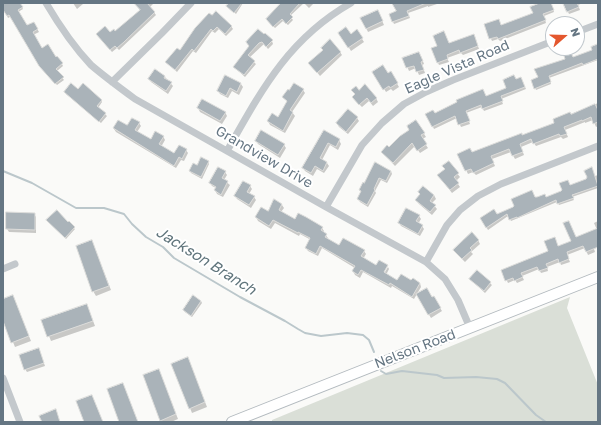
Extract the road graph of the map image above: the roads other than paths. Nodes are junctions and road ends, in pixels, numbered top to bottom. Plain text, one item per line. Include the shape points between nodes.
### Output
1 (46, 3) edge
2 (191, 3) edge
3 (351, 3) edge
4 (598, 24) edge
5 (585, 29) edge
6 (545, 44) edge
7 (112, 82) junction
8 (598, 146) edge
9 (227, 151) junction
10 (326, 207) junction
11 (426, 262) junction
12 (15, 264) dead end
13 (3, 269) edge
14 (598, 277) edge
15 (470, 328) junction
16 (3, 378) edge
17 (20, 422) edge
18 (232, 422) edge

1 - 7 street, Grandview Drive via 79,51
2 - 7 street
3 - 9 street via 331,14 285,58 267,82
4 - 5 street
6 - 10 street, Eagle Vista Road via 453,80 404,104 362,145
7 - 9 street, Grandview Drive via 135,99
8 - 11 street via 501,184 478,196 460,210 447,225
9 - 10 street, Grandview Drive
10 - 11 street, Grandview Drive
11 - 15 street, Grandview Drive via 444,279 455,295
12 - 13 street
14 - 15 street, Nelson Road
15 - 18 street, Nelson Road
16 - 17 street

